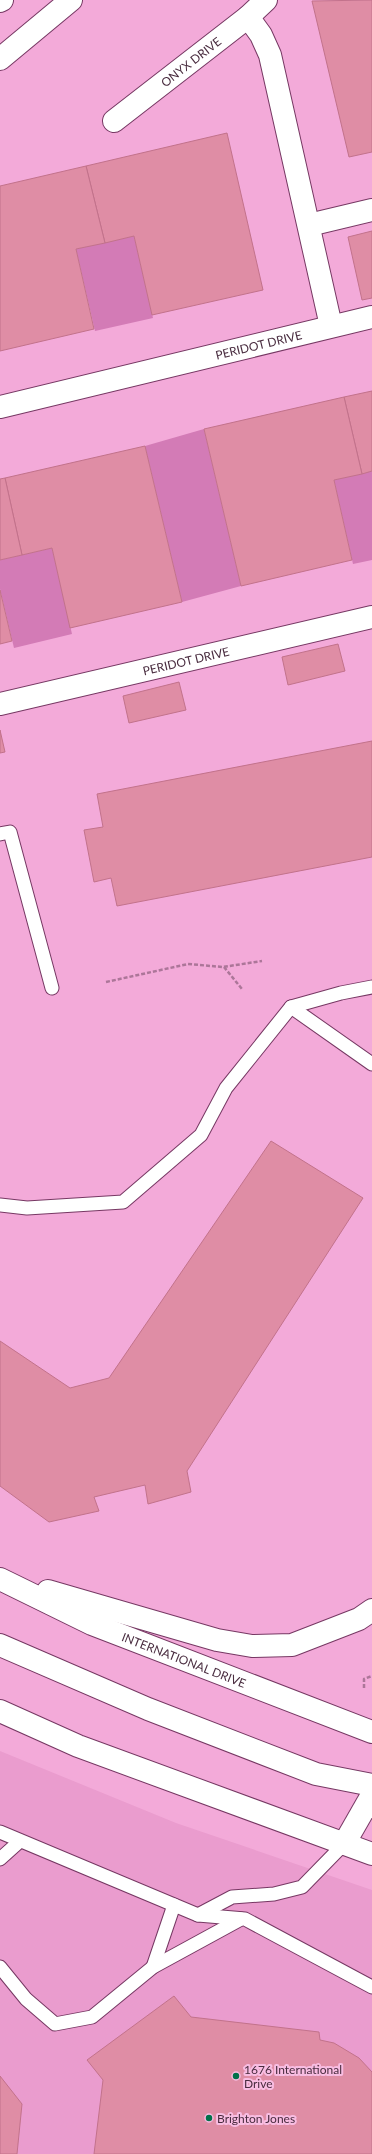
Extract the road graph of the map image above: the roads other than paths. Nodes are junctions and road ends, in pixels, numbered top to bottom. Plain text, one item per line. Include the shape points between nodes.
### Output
1 (71, 0) edge
2 (266, 0) edge
3 (248, 17) junction
4 (0, 59) edge
5 (114, 121) dead end
6 (372, 210) edge
7 (309, 225) junction
8 (372, 317) edge
9 (331, 326) junction
10 (0, 407) edge
11 (372, 617) edge
12 (0, 704) edge
13 (0, 834) edge
14 (372, 987) edge
15 (52, 988) dead end
16 (291, 1007) junction
17 (372, 1064) edge
18 (0, 1205) edge
19 (0, 1578) edge
20 (372, 1610) edge
21 (0, 1645) edge
22 (6, 1715) edge
23 (372, 1732) edge
24 (372, 1785) edge
25 (372, 1795) edge
26 (0, 1832) edge
27 (20, 1841) junction
28 (344, 1844) junction
29 (372, 1854) edge
30 (0, 1859) edge
31 (174, 1905) junction
32 (198, 1915) junction
33 (241, 1919) junction
34 (0, 1967) edge
35 (153, 1967) junction
36 (372, 1988) edge

1 - 4 main road
2 - 3 main road, ONYX DRIVE
3 - 5 main road, ONYX DRIVE
3 - 7 main road via 261,35 270,55
6 - 7 main road
7 - 9 main road
8 - 9 main road, PERIDOT DRIVE
9 - 10 main road, PERIDOT DRIVE
11 - 12 main road, PERIDOT DRIVE
13 - 15 lane via 10,832
14 - 16 lane
16 - 17 lane
16 - 18 lane via 226,1088 201,1135 124,1202 27,1208
19 - 20 main road via 217,1640 252,1646 292,1645 360,1619
19 - 23 main road, INTERNATIONAL DRIVE via 92,1624
21 - 24 main road via 148,1709 316,1774
22 - 28 main road via 78,1746
25 - 28 main road
26 - 27 lane
27 - 30 lane
27 - 31 lane
28 - 29 main road
28 - 32 lane via 302,1887 274,1894 232,1897
31 - 32 lane
31 - 35 lane
32 - 33 lane
33 - 35 lane
33 - 36 lane
34 - 35 lane via 26,1999 55,2024 92,2017

